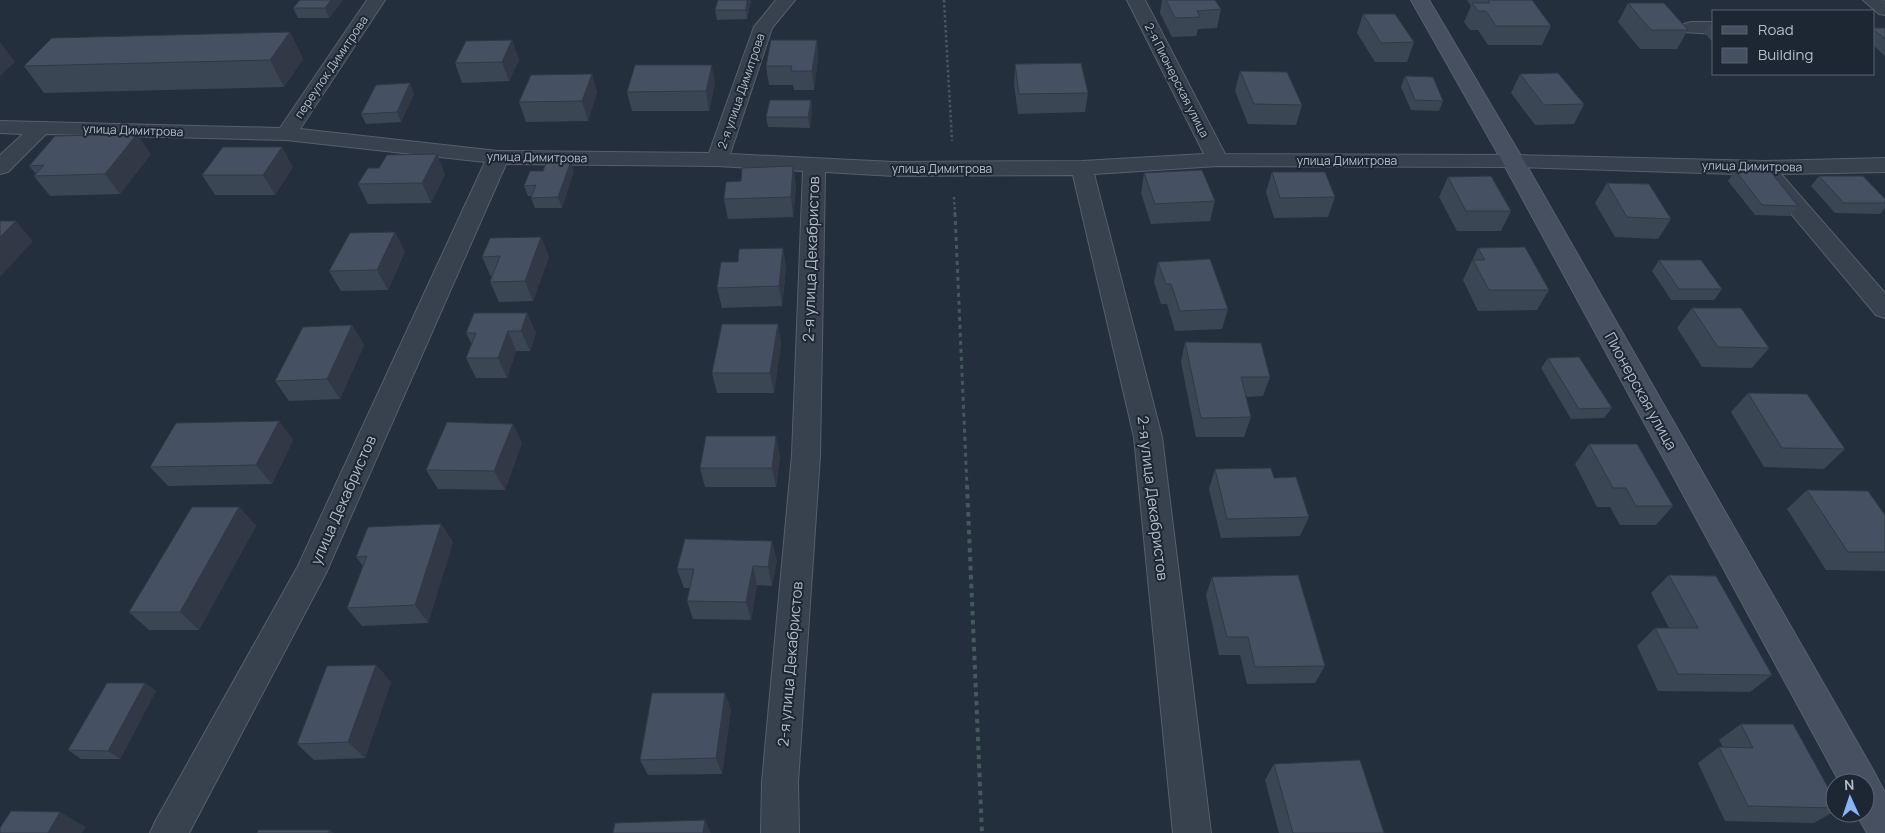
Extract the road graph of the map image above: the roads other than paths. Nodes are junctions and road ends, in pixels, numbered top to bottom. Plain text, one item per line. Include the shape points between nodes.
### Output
1 (376, 0) edge
2 (786, 0) edge
3 (1136, 0) edge
4 (1420, 0) edge
5 (1872, 0) edge
6 (1885, 10) edge
7 (1691, 28) dead end
8 (1712, 28) edge
9 (0, 127) edge
10 (42, 127) junction
11 (286, 134) junction
12 (498, 157) junction
13 (717, 160) junction
14 (1218, 160) junction
15 (1513, 161) junction
16 (814, 164) junction
17 (1885, 165) edge
18 (0, 167) edge
19 (1082, 168) junction
20 (1765, 168) junction
21 (1885, 309) edge
22 (1854, 773) edge
23 (1875, 811) edge
24 (1885, 829) edge
25 (168, 833) edge
26 (780, 833) edge
27 (1192, 833) edge

1 - 11 street, переулок Димитрова
2 - 13 street, 2-я улица Димитрова via 763,27
3 - 14 street, 2-я Пионерская улица
4 - 15 street, Пионерская улица
5 - 6 street
7 - 8 street
9 - 10 street, улица Димитрова
10 - 11 street, улица Димитрова
10 - 18 street
11 - 12 street, улица Димитрова
12 - 13 street, улица Димитрова
12 - 25 street, улица Декабристов via 310,573
13 - 16 street, улица Димитрова
14 - 15 street, улица Димитрова
14 - 19 street, улица Димитрова
15 - 20 street, улица Димитрова
15 - 22 street, Пионерская улица
16 - 19 street, улица Димитрова via 894,169
16 - 26 street, 2-я улица Декабристов via 806,455 780,782
17 - 20 street, улица Димитрова
19 - 27 street, 2-я улица Декабристов via 1148,437
20 - 21 street
23 - 24 street

